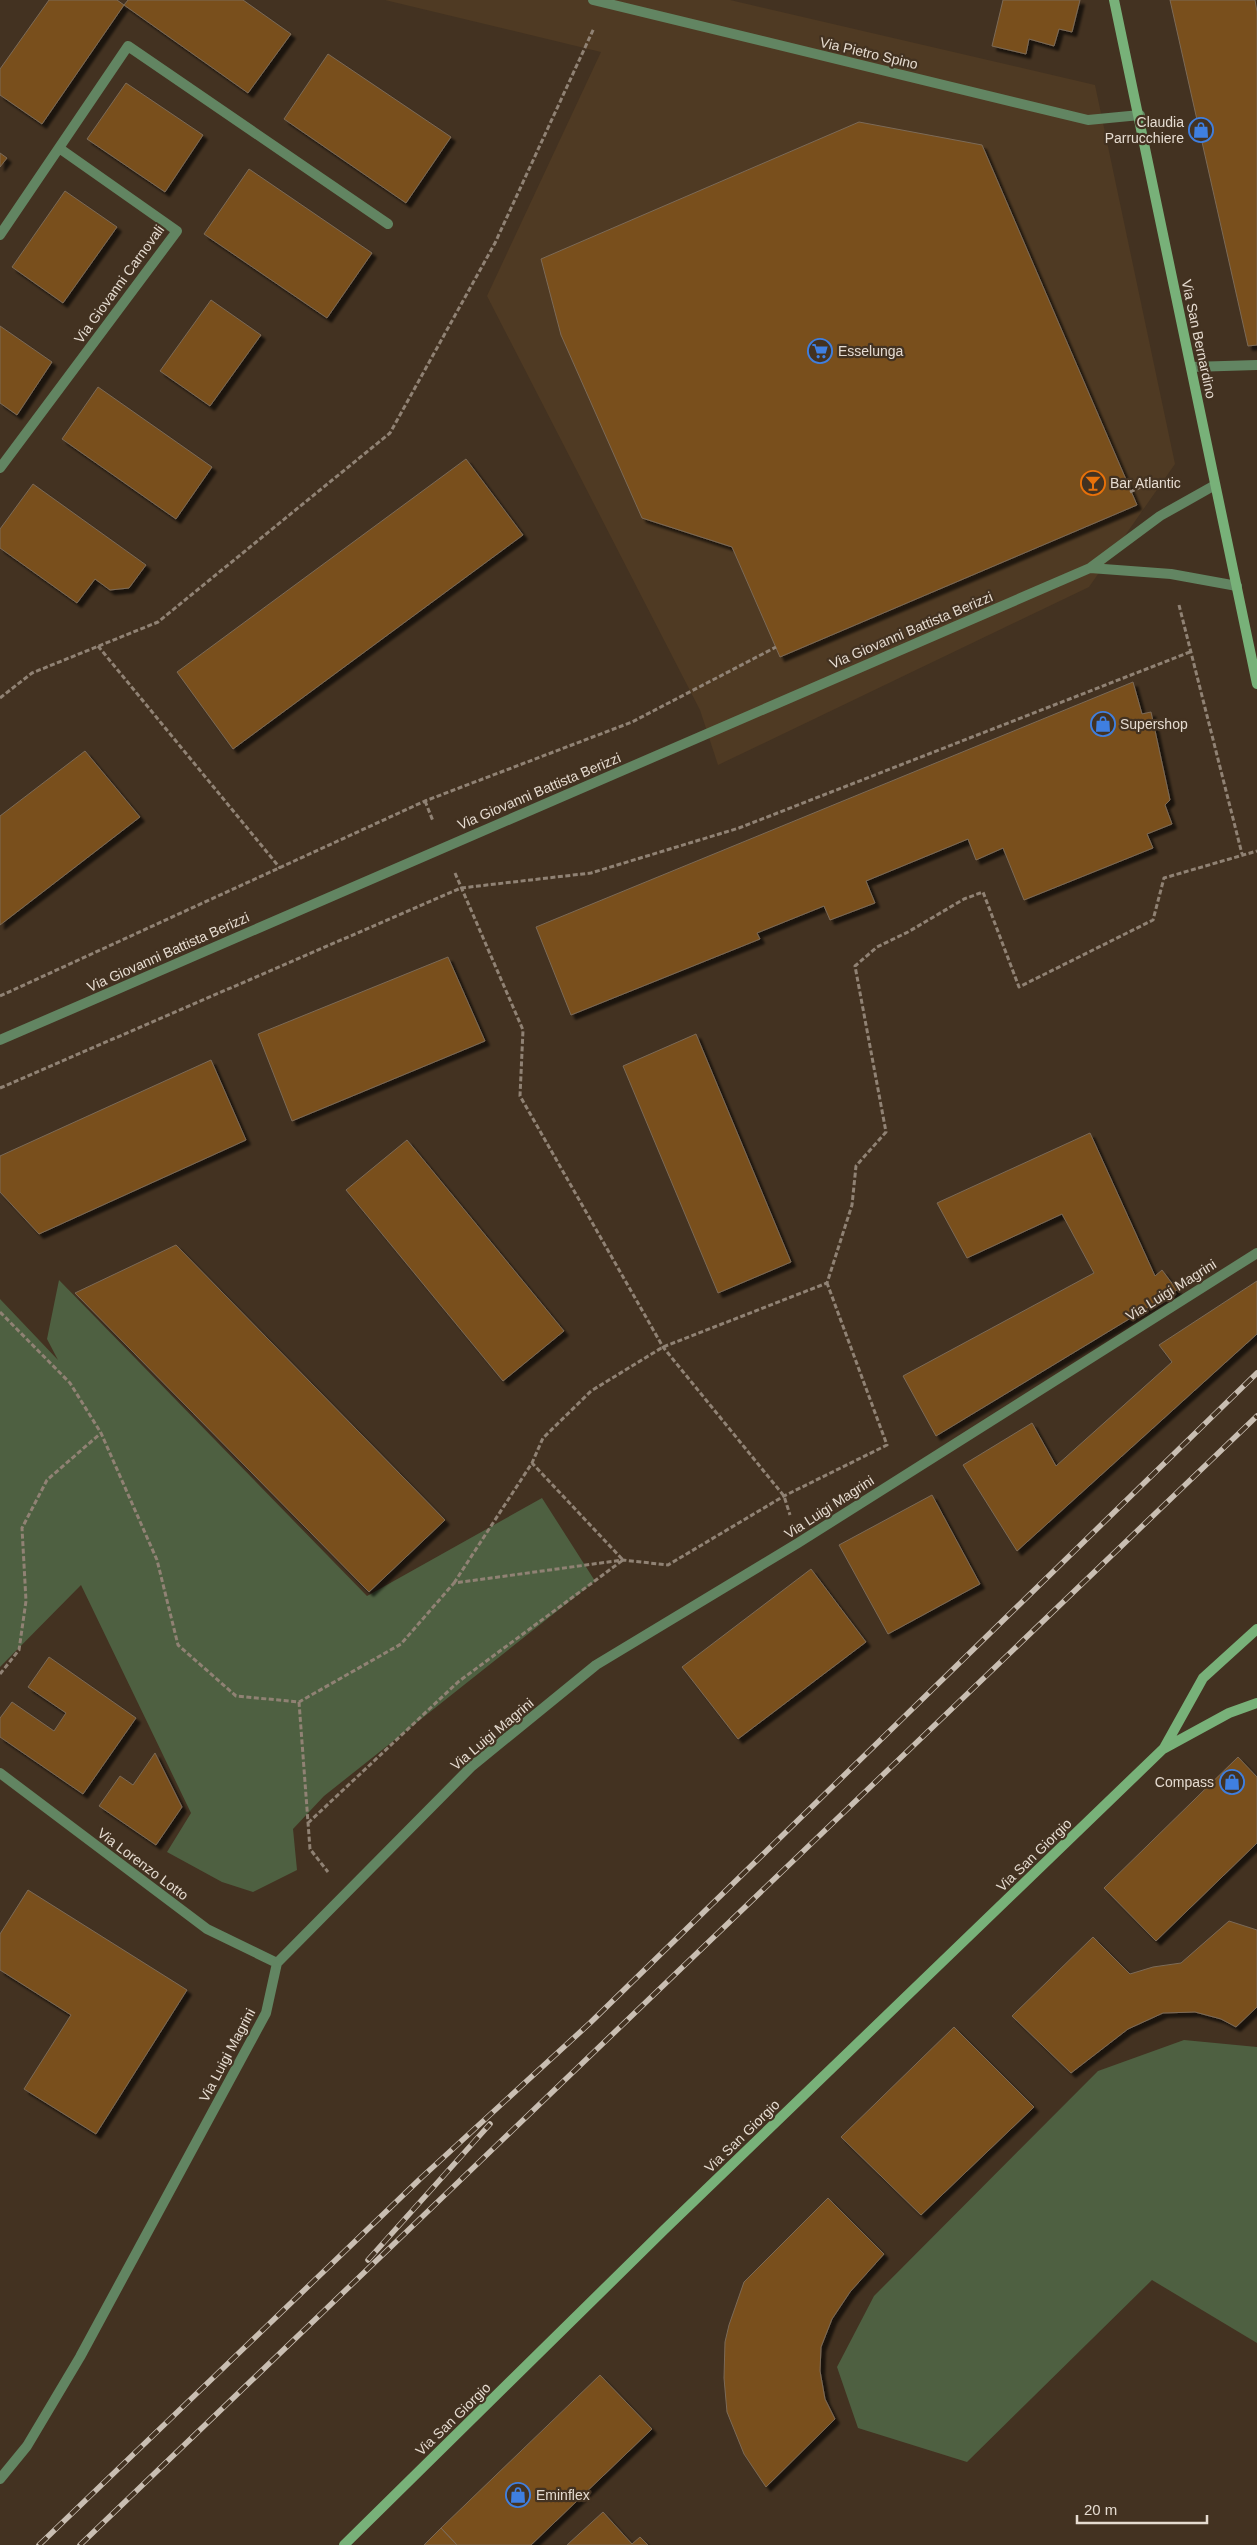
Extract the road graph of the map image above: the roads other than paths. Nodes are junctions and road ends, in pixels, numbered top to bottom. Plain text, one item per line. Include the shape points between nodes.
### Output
1 (593, 0) edge
2 (1114, 0) edge
3 (1140, 115) junction
4 (59, 148) junction
5 (388, 224) dead end
6 (0, 235) edge
7 (1257, 365) edge
8 (1191, 367) junction
9 (0, 468) edge
10 (1216, 484) junction
11 (1090, 568) junction
12 (1237, 586) junction
13 (1257, 684) edge
14 (0, 1040) edge
15 (1257, 1253) edge
16 (1257, 1629) edge
17 (1257, 1703) edge
18 (1163, 1749) junction
19 (0, 1773) edge
20 (277, 1963) junction
21 (0, 2479) edge
22 (344, 2545) edge

1 - 3 street, Via Pietro Spino via 1088,120
2 - 3 main road, Via San Bernardino
3 - 8 main road, Via San Bernardino
4 - 5 street via 128,46
4 - 6 street
4 - 9 street, Via Giovanni Carnovali via 177,231
7 - 8 street
8 - 10 main road, Via San Bernardino
10 - 11 street, Via Giovanni Battista Berizzi via 1160,516
10 - 12 main road, Via San Bernardino
11 - 12 street, Via Giovanni Battista Berizzi via 1171,574
11 - 14 street, Via Giovanni Battista Berizzi
12 - 13 main road, Via San Bernardino
15 - 20 street, Via Luigi Magrini via 798,1543 596,1665 472,1766
16 - 18 main road, Via San Giorgio via 1203,1678
17 - 18 main road, Via San Giorgio via 1229,1713
18 - 22 main road, Via San Giorgio
19 - 20 street, Via Lorenzo Lotto via 207,1929
20 - 21 street, Via Luigi Magrini via 266,2013 80,2356 27,2446

